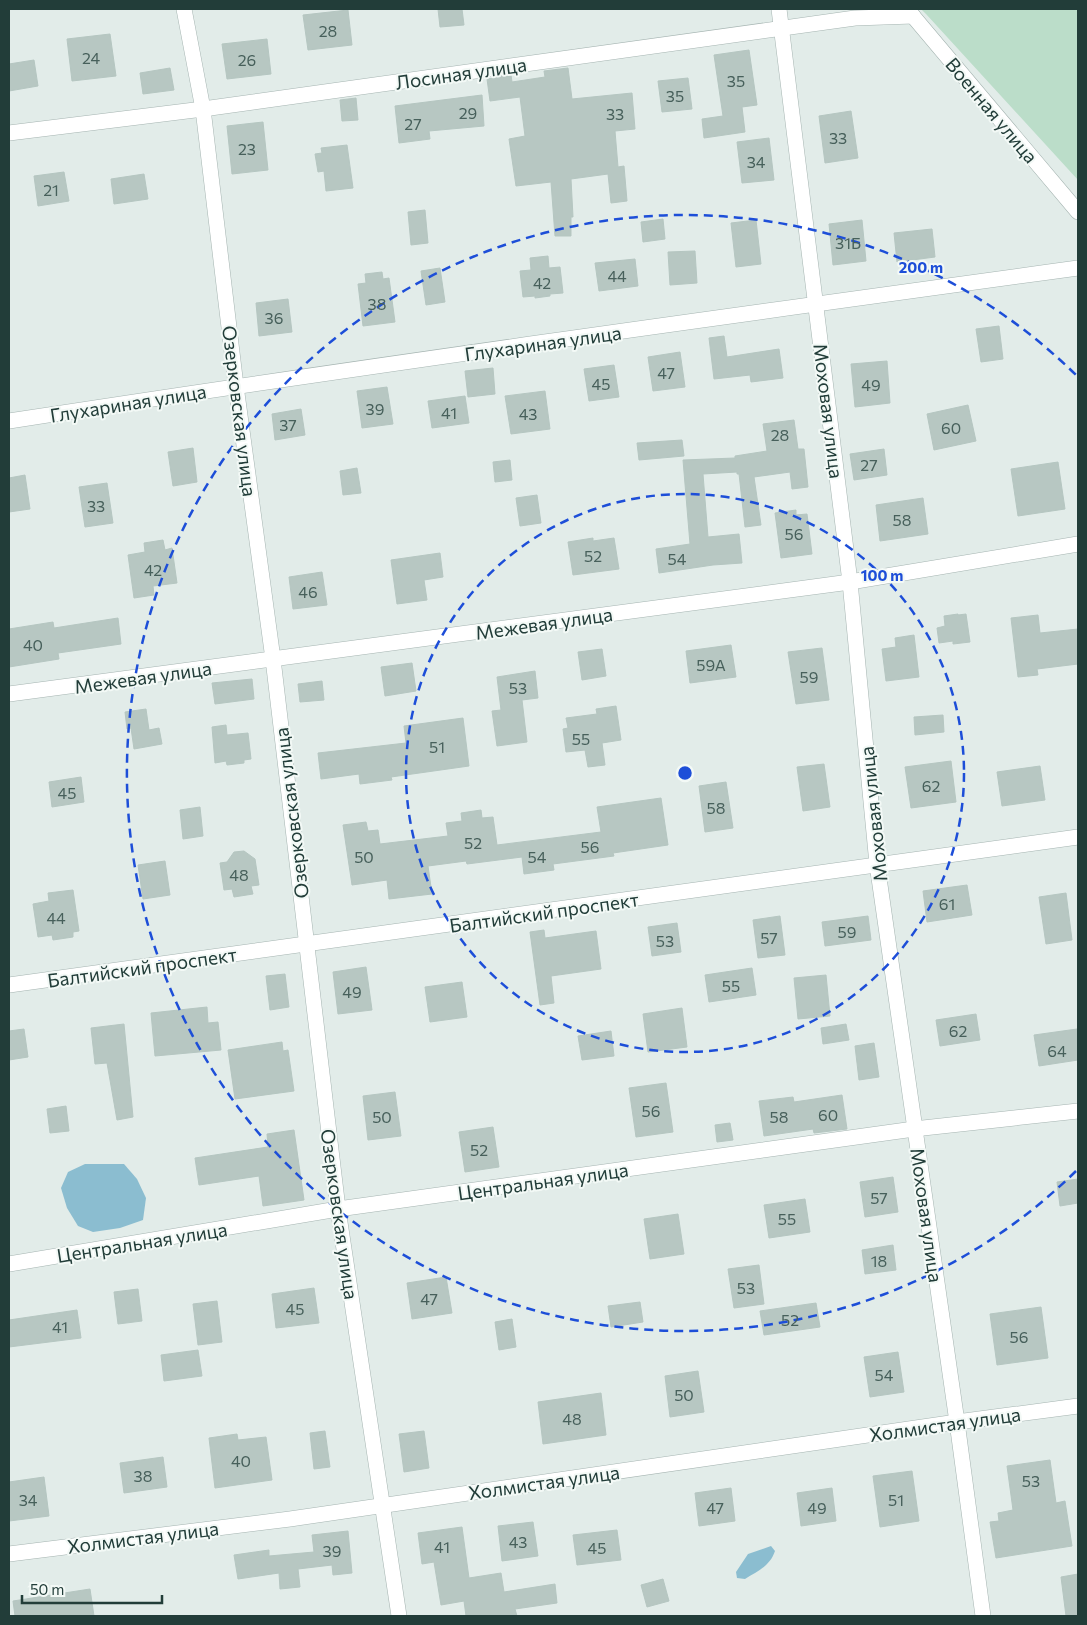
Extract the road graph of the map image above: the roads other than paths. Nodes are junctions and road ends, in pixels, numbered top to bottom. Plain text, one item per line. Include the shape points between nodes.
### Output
1 (184, 9) edge
2 (779, 9) edge
3 (910, 12) edge
4 (782, 27) junction
5 (203, 109) junction
6 (9, 133) edge
7 (1078, 212) edge
8 (1078, 268) edge
9 (816, 304) junction
10 (236, 386) junction
11 (9, 421) edge
12 (1078, 544) edge
13 (850, 582) junction
14 (273, 660) junction
15 (9, 694) edge
16 (1078, 838) edge
17 (877, 864) junction
18 (307, 945) junction
19 (9, 985) edge
20 (1078, 1111) edge
21 (914, 1129) junction
22 (338, 1209) junction
23 (9, 1264) edge
24 (1078, 1406) edge
25 (957, 1422) junction
26 (383, 1505) junction
27 (9, 1554) edge
28 (399, 1616) edge
29 (983, 1616) edge

1 - 5 street, Озерковская улица
2 - 4 street, Моховая улица
3 - 4 street, Лосиная улица
3 - 7 street, Военная улица
4 - 5 street, Лосиная улица
4 - 9 street, Моховая улица
5 - 6 street, Лосиная улица
5 - 10 street, Озерковская улица
8 - 9 street, Глухариная улица
9 - 10 street, Глухариная улица
9 - 13 street, Моховая улица
10 - 11 street, Глухариная улица
10 - 14 street, Озерковская улица
12 - 13 street, Межевая улица
13 - 14 street, Межевая улица
13 - 17 street, Моховая улица
14 - 15 street, Межевая улица
14 - 18 street, Озерковская улица
16 - 17 street, Балтийский проспект
17 - 18 street, Балтийский проспект
17 - 21 street, Моховая улица
18 - 19 street, Балтийский проспект
18 - 22 street, Озерковская улица
20 - 21 street, Центральная улица
21 - 22 street, Центральная улица
21 - 25 street, Моховая улица
22 - 23 street, Центральная улица
22 - 26 street, Озерковская улица
24 - 25 street, Холмистая улица
25 - 26 street, Холмистая улица
25 - 29 street, Моховая улица
26 - 27 street, Холмистая улица
26 - 28 street, Озерковская улица

